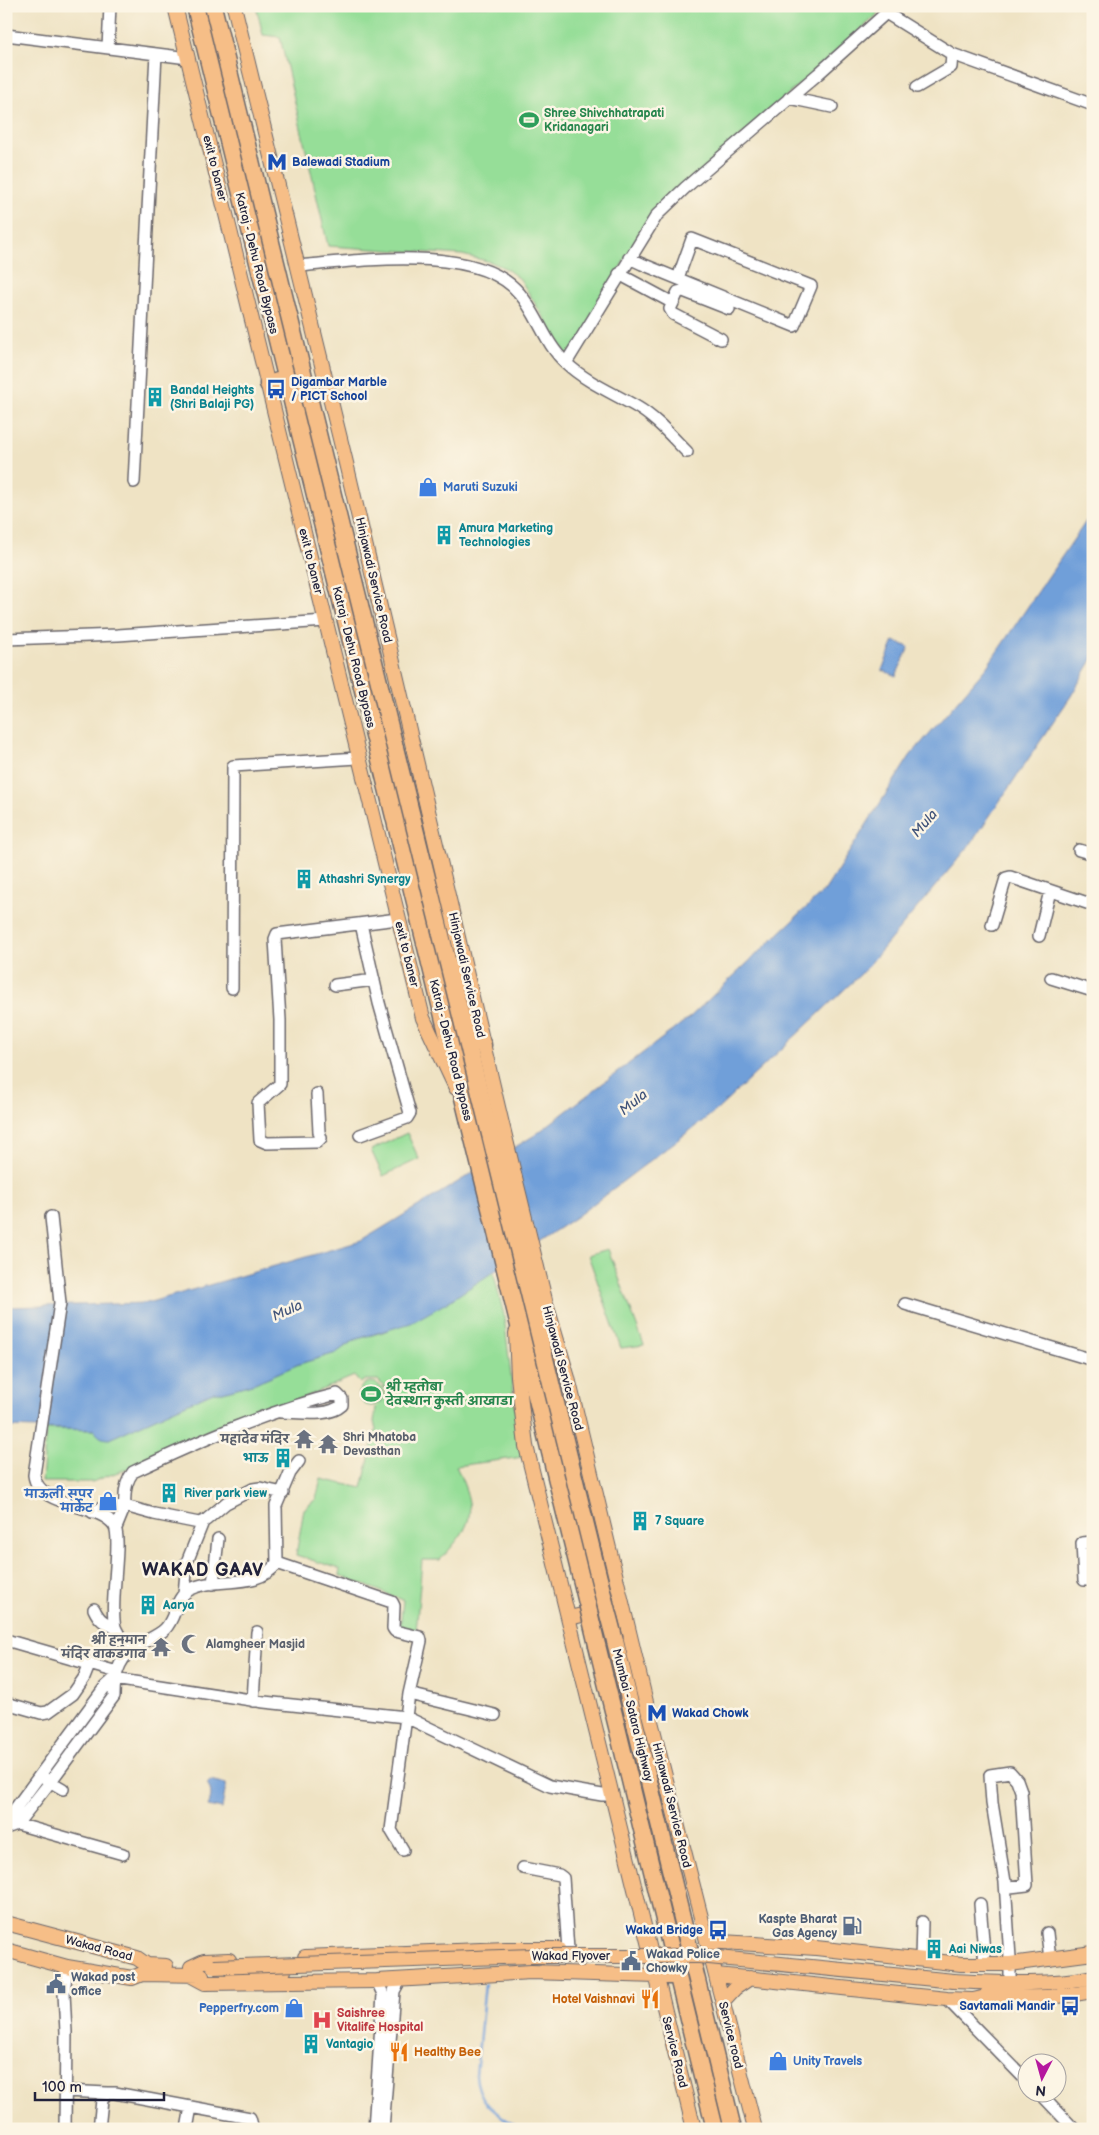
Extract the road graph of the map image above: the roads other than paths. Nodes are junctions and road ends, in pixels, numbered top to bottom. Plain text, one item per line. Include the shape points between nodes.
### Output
1 (110, 6) edge
2 (175, 6) edge
3 (195, 6) edge
4 (214, 6) edge
5 (234, 6) edge
6 (885, 9) edge
7 (6, 35) edge
8 (108, 48) junction
9 (156, 54) junction
10 (952, 54) junction
11 (188, 58) junction
12 (917, 88) dead end
13 (789, 98) junction
14 (1093, 105) edge
15 (832, 107) dead end
16 (629, 258) junction
17 (298, 266) junction
18 (619, 274) junction
19 (678, 278) junction
20 (672, 303) junction
21 (729, 308) dead end
22 (721, 339) dead end
23 (566, 363) junction
24 (285, 379) junction
25 (268, 384) junction
26 (687, 452) dead end
27 (134, 482) dead end
28 (326, 621) junction
29 (6, 639) edge
30 (358, 758) junction
31 (1079, 850) dead end
32 (1093, 854) edge
33 (1050, 891) junction
34 (1093, 905) edge
35 (398, 919) junction
36 (361, 924) junction
37 (992, 925) dead end
38 (1038, 936) dead end
39 (1050, 978) dead end
40 (374, 980) junction
41 (335, 985) dead end
42 (232, 988) dead end
43 (1093, 991) edge
44 (462, 1020) junction
45 (483, 1045) junction
46 (317, 1094) dead end
47 (466, 1110) junction
48 (495, 1125) junction
49 (360, 1135) dead end
50 (51, 1218) dead end
51 (538, 1301) junction
52 (905, 1304) dead end
53 (514, 1310) junction
54 (1093, 1360) edge
55 (281, 1412) dead end
56 (299, 1461) dead end
57 (282, 1493) junction
58 (125, 1506) junction
59 (92, 1512) junction
60 (203, 1522) junction
61 (116, 1528) junction
62 (218, 1539) dead end
63 (1093, 1542) edge
64 (278, 1563) junction
65 (1093, 1580) edge
66 (213, 1584) junction
67 (184, 1594) junction
68 (622, 1606) junction
69 (94, 1608) dead end
70 (569, 1618) junction
71 (626, 1622) junction
72 (115, 1627) junction
73 (257, 1632) dead end
74 (572, 1634) junction
75 (6, 1640) edge
76 (129, 1650) junction
77 (90, 1663) junction
78 (115, 1676) junction
79 (409, 1694) junction
80 (253, 1700) junction
81 (6, 1703) edge
82 (494, 1715) dead end
83 (406, 1717) junction
84 (40, 1776) junction
85 (51, 1782) junction
86 (63, 1789) dead end
87 (612, 1794) junction
88 (10, 1826) edge
89 (403, 1850) dead end
90 (123, 1854) dead end
91 (523, 1868) dead end
92 (1005, 1882) junction
93 (980, 1904) dead end
94 (922, 1922) dead end
95 (6, 1923) edge
96 (1047, 1933) dead end
97 (708, 1941) junction
98 (649, 1945) junction
99 (530, 1949) junction
100 (6, 1950) edge
101 (568, 1950) junction
102 (1093, 1953) edge
103 (921, 1960) junction
104 (1050, 1960) junction
105 (985, 1964) junction
106 (1010, 1964) junction
107 (67, 1967) junction
108 (191, 1971) junction
109 (531, 1972) junction
110 (717, 1975) junction
111 (657, 1976) junction
112 (677, 1976) junction
113 (1093, 1977) edge
114 (750, 1978) junction
115 (400, 1980) junction
116 (377, 1981) junction
117 (1010, 1983) junction
118 (952, 1990) junction
119 (1093, 1991) edge
120 (723, 2001) junction
121 (1016, 2068) edge
122 (65, 2091) junction
123 (107, 2093) junction
124 (1048, 2102) edge
125 (191, 2107) junction
126 (379, 2113) junction
127 (65, 2129) edge
128 (98, 2129) edge
129 (188, 2129) edge
130 (253, 2129) edge
131 (374, 2129) edge
132 (383, 2129) edge
133 (694, 2129) edge
134 (715, 2129) edge
135 (734, 2129) edge
136 (755, 2129) edge
137 (1074, 2129) edge

1 - 8 street
2 - 11 main road, exit to baner
3 - 24 highway, Katraj - Dehu Road Bypass
4 - 44 highway, Katraj - Dehu Road Bypass
5 - 17 main road, Hinjawadi Service Road
6 - 10 street
6 - 13 street
7 - 8 street
8 - 9 street
9 - 11 street
9 - 27 street
10 - 12 street via 951,67
10 - 14 street
11 - 25 main road, exit to baner
13 - 15 street
13 - 16 street via 657,215
16 - 18 street
16 - 19 street
17 - 23 street via 423,260 460,262 484,268 519,292 551,345
17 - 45 main road, Hinjawadi Service Road
18 - 20 street
18 - 23 street
19 - 19 street via 794,326 811,286 692,240
20 - 21 street via 678,292 683,291
20 - 22 street via 670,309 673,314
23 - 26 street via 638,408
24 - 25 highway
24 - 47 highway, Katraj - Dehu Road Bypass
25 - 28 main road, exit to baner
28 - 29 street
28 - 30 main road, exit to baner
30 - 35 main road, exit to baner
30 - 42 street via 233,766
31 - 32 street
33 - 34 street
33 - 37 street via 1006,878
33 - 38 street
35 - 36 street
35 - 47 main road, exit to baner via 423,1018
36 - 40 street
36 - 46 street via 277,934 280,1084 258,1103 260,1140 268,1143 317,1142 321,1138
39 - 43 street
40 - 41 street
40 - 49 street via 410,1113 407,1118
44 - 45 highway
44 - 48 highway, Katraj - Dehu Road Bypass
45 - 48 main road, Hinjawadi Service Road
47 - 53 highway, Katraj - Dehu Road Bypass
48 - 51 highway, Katraj - Dehu Road Bypass
50 - 59 street via 60,1303 34,1474 38,1487 51,1496
51 - 68 main road, Hinjawadi Service Road via 568,1378
51 - 135 highway, Mumbai - Satara Highway, bridge via 604,1599
52 - 54 street
53 - 70 main road, Service Road via 526,1446
53 - 112 highway, Mumbai - Satara Highway, bridge
55 - 58 street via 133,1472 126,1489
56 - 57 street
57 - 60 street via 260,1488 253,1490 226,1503
57 - 64 street via 276,1506
58 - 59 street
58 - 60 street
58 - 61 street
59 - 61 street
60 - 67 street via 187,1562
61 - 72 street
62 - 66 street
63 - 65 street via 1082,1543 1084,1580
64 - 66 street via 262,1577
64 - 79 street via 392,1602 395,1631 416,1635 421,1641
66 - 67 street
67 - 76 street via 165,1629
68 - 70 main road
68 - 71 main road, Hinjawadi Service Road
69 - 72 street via 98,1618
70 - 74 main road, Service Road
71 - 74 main road
71 - 97 main road, Hinjawadi Service Road
72 - 76 street
73 - 80 street
74 - 87 main road, Service Road
75 - 77 street
76 - 78 street
77 - 78 street
77 - 81 street via 74,1694 48,1712
78 - 80 street
78 - 84 street
78 - 85 street via 114,1696
79 - 82 street
79 - 83 street
80 - 83 street
83 - 87 street via 550,1786
83 - 89 street via 391,1830
84 - 85 street
84 - 88 street via 9,1818
85 - 86 street
85 - 88 street
87 - 98 main road, Service Road
88 - 90 street
91 - 101 street via 563,1878
92 - 92 street via 1010,1887 1027,1885 1020,1791 1010,1772 990,1775
92 - 106 street
93 - 105 street
94 - 103 street
95 - 108 main road, Wakad Road via 137,1958 147,1965
96 - 104 street
97 - 103 main road via 816,1948
97 - 110 main road, Service road
98 - 101 main road via 633,1951
98 - 111 main road, Service Road
99 - 101 main road
99 - 108 main road via 204,1961
99 - 109 main road
100 - 107 main road, Wakad Road
102 - 104 main road
103 - 105 main road
104 - 106 main road
105 - 106 main road
106 - 117 street
107 - 108 main road, Wakad Road via 132,1978 142,1974
107 - 122 street via 64,1993
108 - 116 main road via 205,1983
108 - 118 main road, Wakad Flyover via 515,1961 634,1962 733,1966
109 - 111 main road
109 - 115 main road
110 - 114 main road
110 - 120 main road, Service road
111 - 112 highway
111 - 133 main road, Service Road
112 - 134 highway, Mumbai - Satara Highway
113 - 117 main road, Wakad Flyover
114 - 118 main road
114 - 120 main road
115 - 116 main road
115 - 126 street via 394,1991
116 - 126 street via 383,1994
117 - 118 main road, Wakad Flyover
118 - 119 main road, Wakad Flyover via 1046,1997
118 - 121 street
120 - 136 main road, Service road
122 - 123 street
122 - 127 street
123 - 125 street
123 - 128 street via 102,2100
124 - 137 street
125 - 129 street
125 - 130 street via 250,2118
126 - 131 street
126 - 132 street

